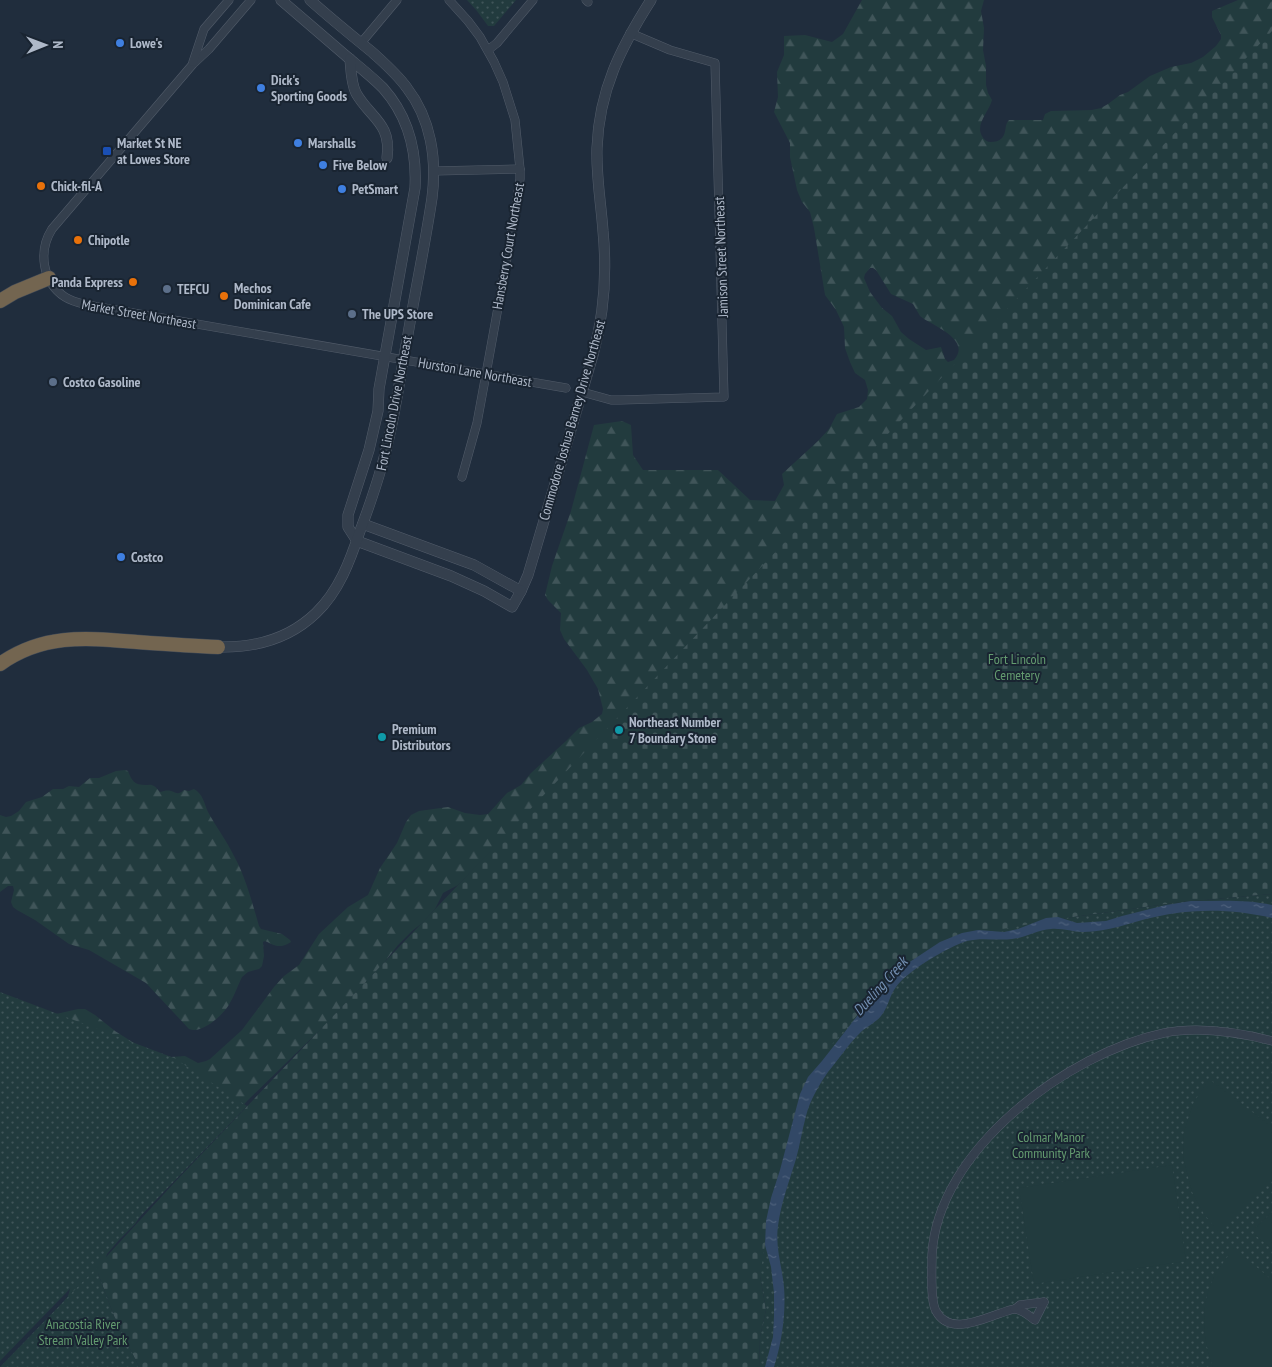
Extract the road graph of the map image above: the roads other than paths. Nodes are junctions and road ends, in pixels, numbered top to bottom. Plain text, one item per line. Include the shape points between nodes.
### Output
1 (229, 0) edge
2 (251, 0) edge
3 (281, 0) edge
4 (310, 0) edge
5 (397, 0) edge
6 (449, 0) edge
7 (533, 0) edge
8 (651, 0) edge
9 (630, 33) junction
10 (361, 43) junction
11 (488, 50) junction
12 (350, 59) junction
13 (192, 64) junction
14 (388, 158) dead end
15 (520, 168) junction
16 (434, 171) junction
17 (49, 278) junction
18 (0, 301) edge
19 (385, 356) junction
20 (403, 359) junction
21 (486, 374) junction
22 (566, 388) dead end
23 (582, 392) junction
24 (462, 477) dead end
25 (363, 524) junction
26 (356, 542) junction
27 (521, 591) junction
28 (218, 647) joint
29 (0, 664) edge
30 (1272, 1041) edge
31 (1014, 1309) dead end

1 - 13 street via 204,29
2 - 13 street via 209,50
3 - 12 street, Fort Lincoln Drive Northeast
4 - 10 street, Fort Lincoln Drive Northeast
5 - 10 street
6 - 11 street, Hansberry Court Northeast
7 - 11 street
8 - 9 street, Commodore Joshua Barney Drive Northeast
9 - 23 street, Commodore Joshua Barney Drive Northeast via 611,75 599,128 597,170 605,249 604,293 595,346
9 - 23 street, Jamison Street Northeast via 670,50 715,63 724,397 611,400
10 - 16 street, Fort Lincoln Drive Northeast via 395,74 412,96 428,133
11 - 15 street, Hansberry Court Northeast via 513,112
12 - 14 street via 355,91 386,133
12 - 19 street, Fort Lincoln Drive Northeast via 382,87 394,103 407,129 415,157 413,198
13 - 17 street via 52,229 44,252
15 - 16 street
15 - 21 street, Hansberry Court Northeast
16 - 20 street, Fort Lincoln Drive Northeast
17 - 18 highway
17 - 19 street, Market Street Northeast via 66,297 87,305
19 - 20 street, Hurston Lane Northeast
19 - 26 street, Fort Lincoln Drive Northeast via 372,441 348,515 348,528
20 - 21 street, Hurston Lane Northeast
20 - 25 street, Fort Lincoln Drive Northeast via 379,480
21 - 22 street, Hurston Lane Northeast
21 - 24 street, Hansberry Court Northeast
23 - 27 street, Commodore Joshua Barney Drive Northeast
25 - 26 street, Fort Lincoln Drive Northeast
25 - 27 street via 474,565
26 - 27 street, Commodore Joshua Barney Drive Northeast via 451,576 512,607
26 - 28 street, Fort Lincoln Drive Northeast via 335,589 305,622 257,645
28 - 29 highway via 69,639 19,652
30 - 31 street via 1230,1031 1209,1030 1164,1033 1119,1047 1056,1080 995,1130 964,1167 946,1199 933,1245 933,1300 943,1320 956,1325

